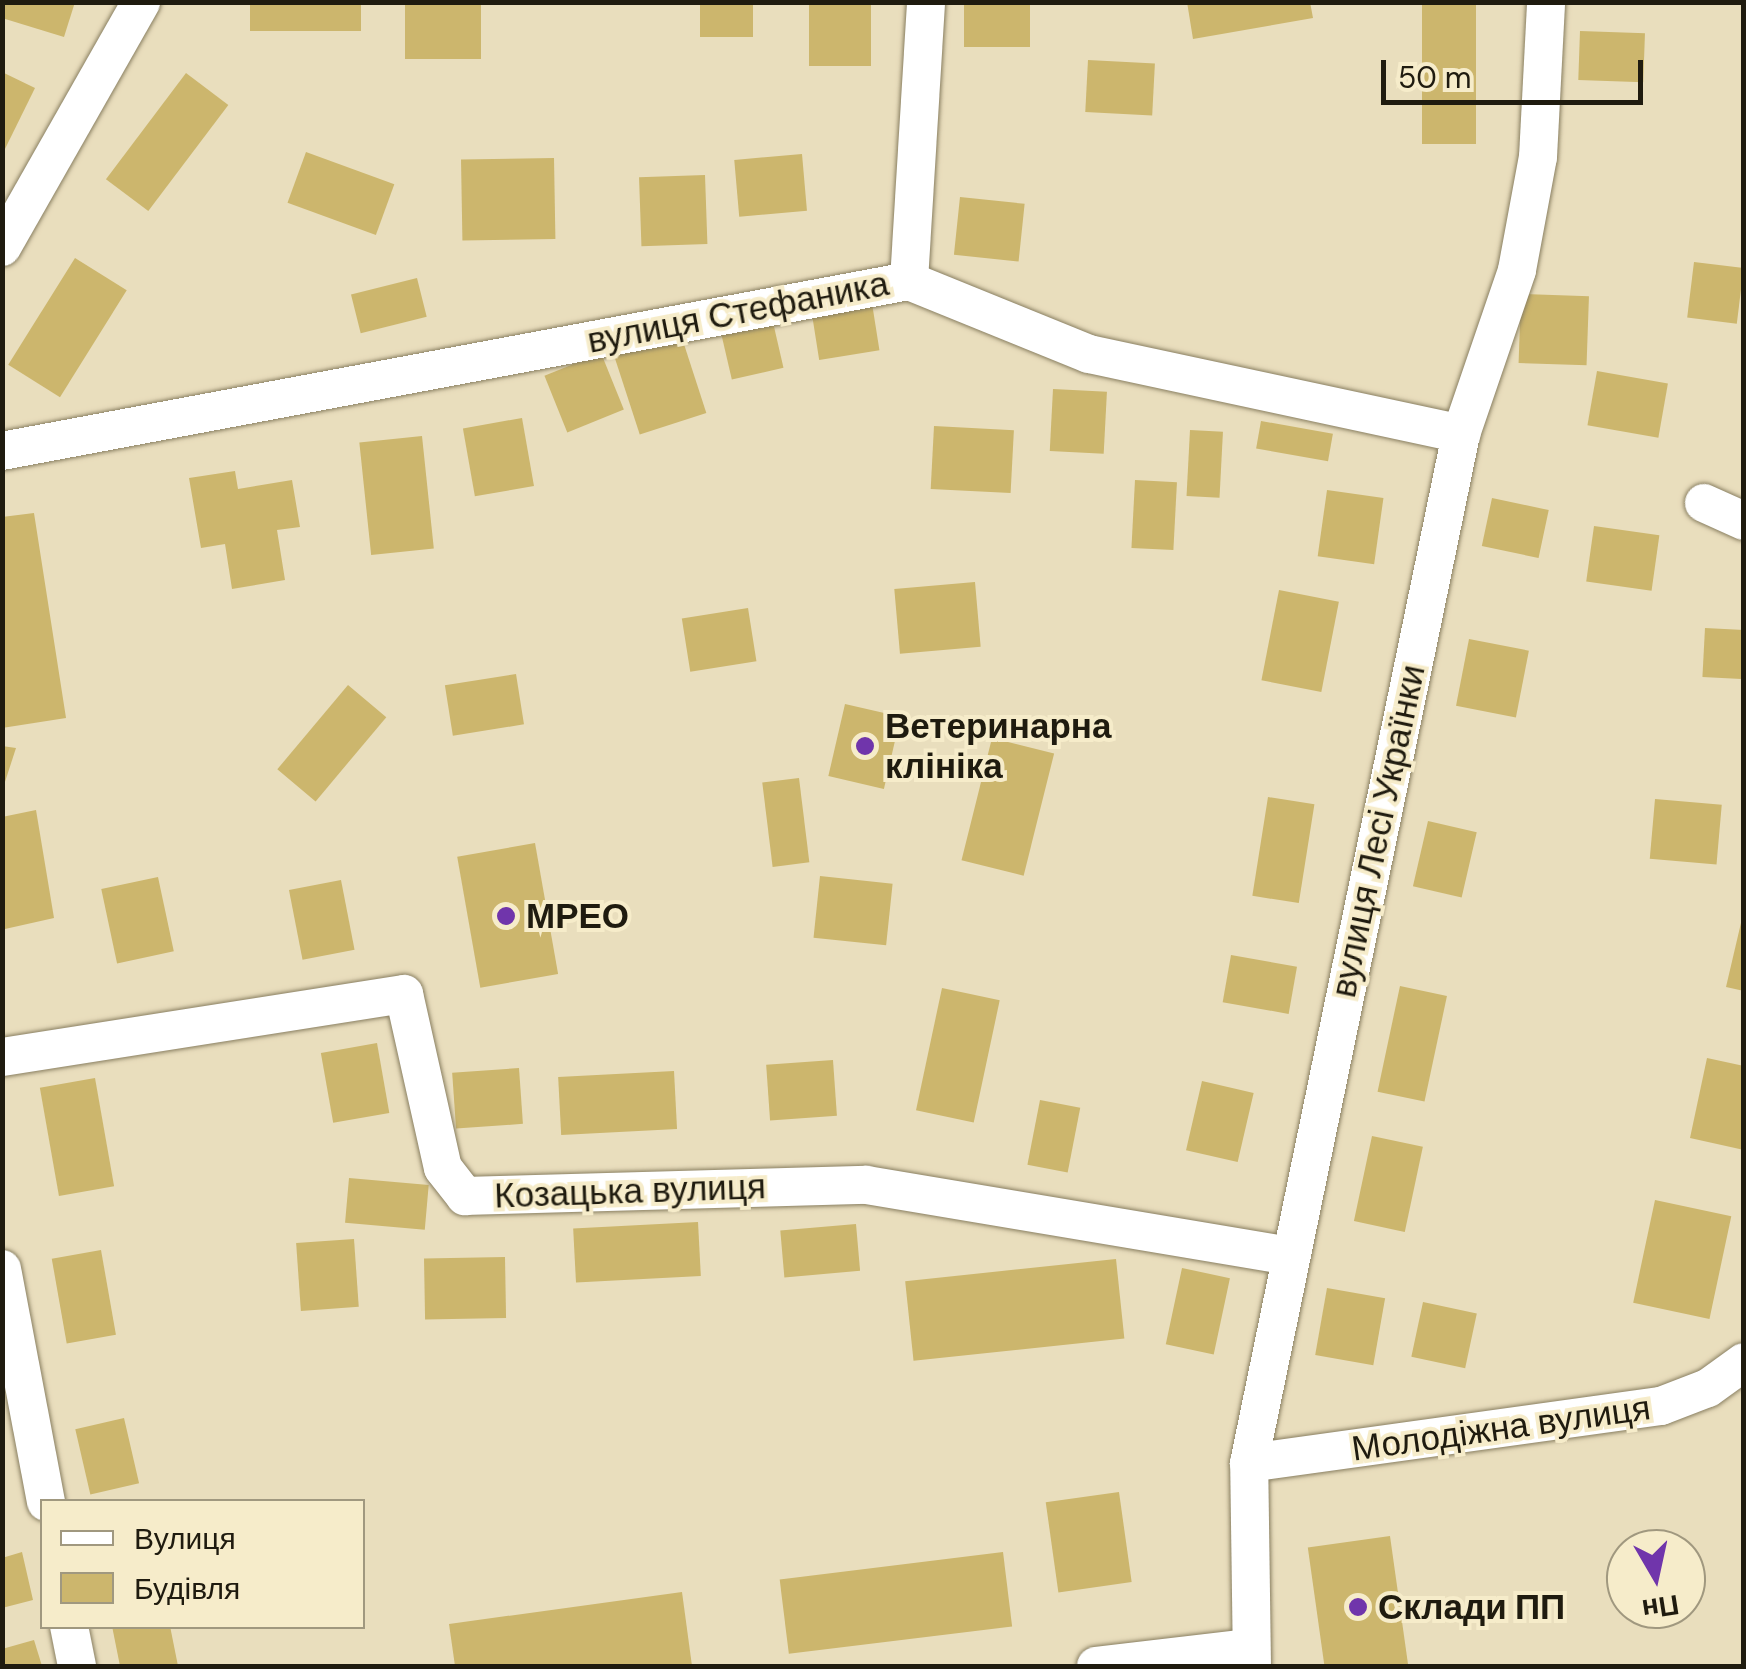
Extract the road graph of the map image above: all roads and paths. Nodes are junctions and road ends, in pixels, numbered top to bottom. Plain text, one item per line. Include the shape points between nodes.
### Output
1 (141, 2) edge
2 (926, 2) edge
3 (1546, 2) edge
4 (2, 247) edge
5 (909, 281) junction
6 (1461, 434) junction
7 (2, 451) edge
8 (1704, 504) dead end
9 (1744, 521) edge
10 (2, 1058) edge
11 (1290, 1256) junction
12 (2, 1269) edge
13 (1744, 1362) edge
14 (1248, 1463) junction
15 (45, 1499) edge
16 (71, 1629) edge
17 (1251, 1657) edge
18 (77, 1666) edge
19 (1096, 1666) edge

1 - 4 street
2 - 5 street
3 - 6 street, вулиця Лесі Українки via 1538,156 1520,251
5 - 6 street, вулиця Стефаника via 1089,354
5 - 7 street, вулиця Стефаника
6 - 11 street, вулиця Лесі Українки
8 - 9 street
10 - 11 street, Козацька вулиця via 404,994 443,1168 465,1196 866,1185
11 - 14 street, вулиця Лесі Українки
12 - 15 street
13 - 14 street, Молодіжна вулиця via 1708,1388 1661,1406
14 - 17 street, вулиця Лесі Українки
16 - 18 street
17 - 19 street

